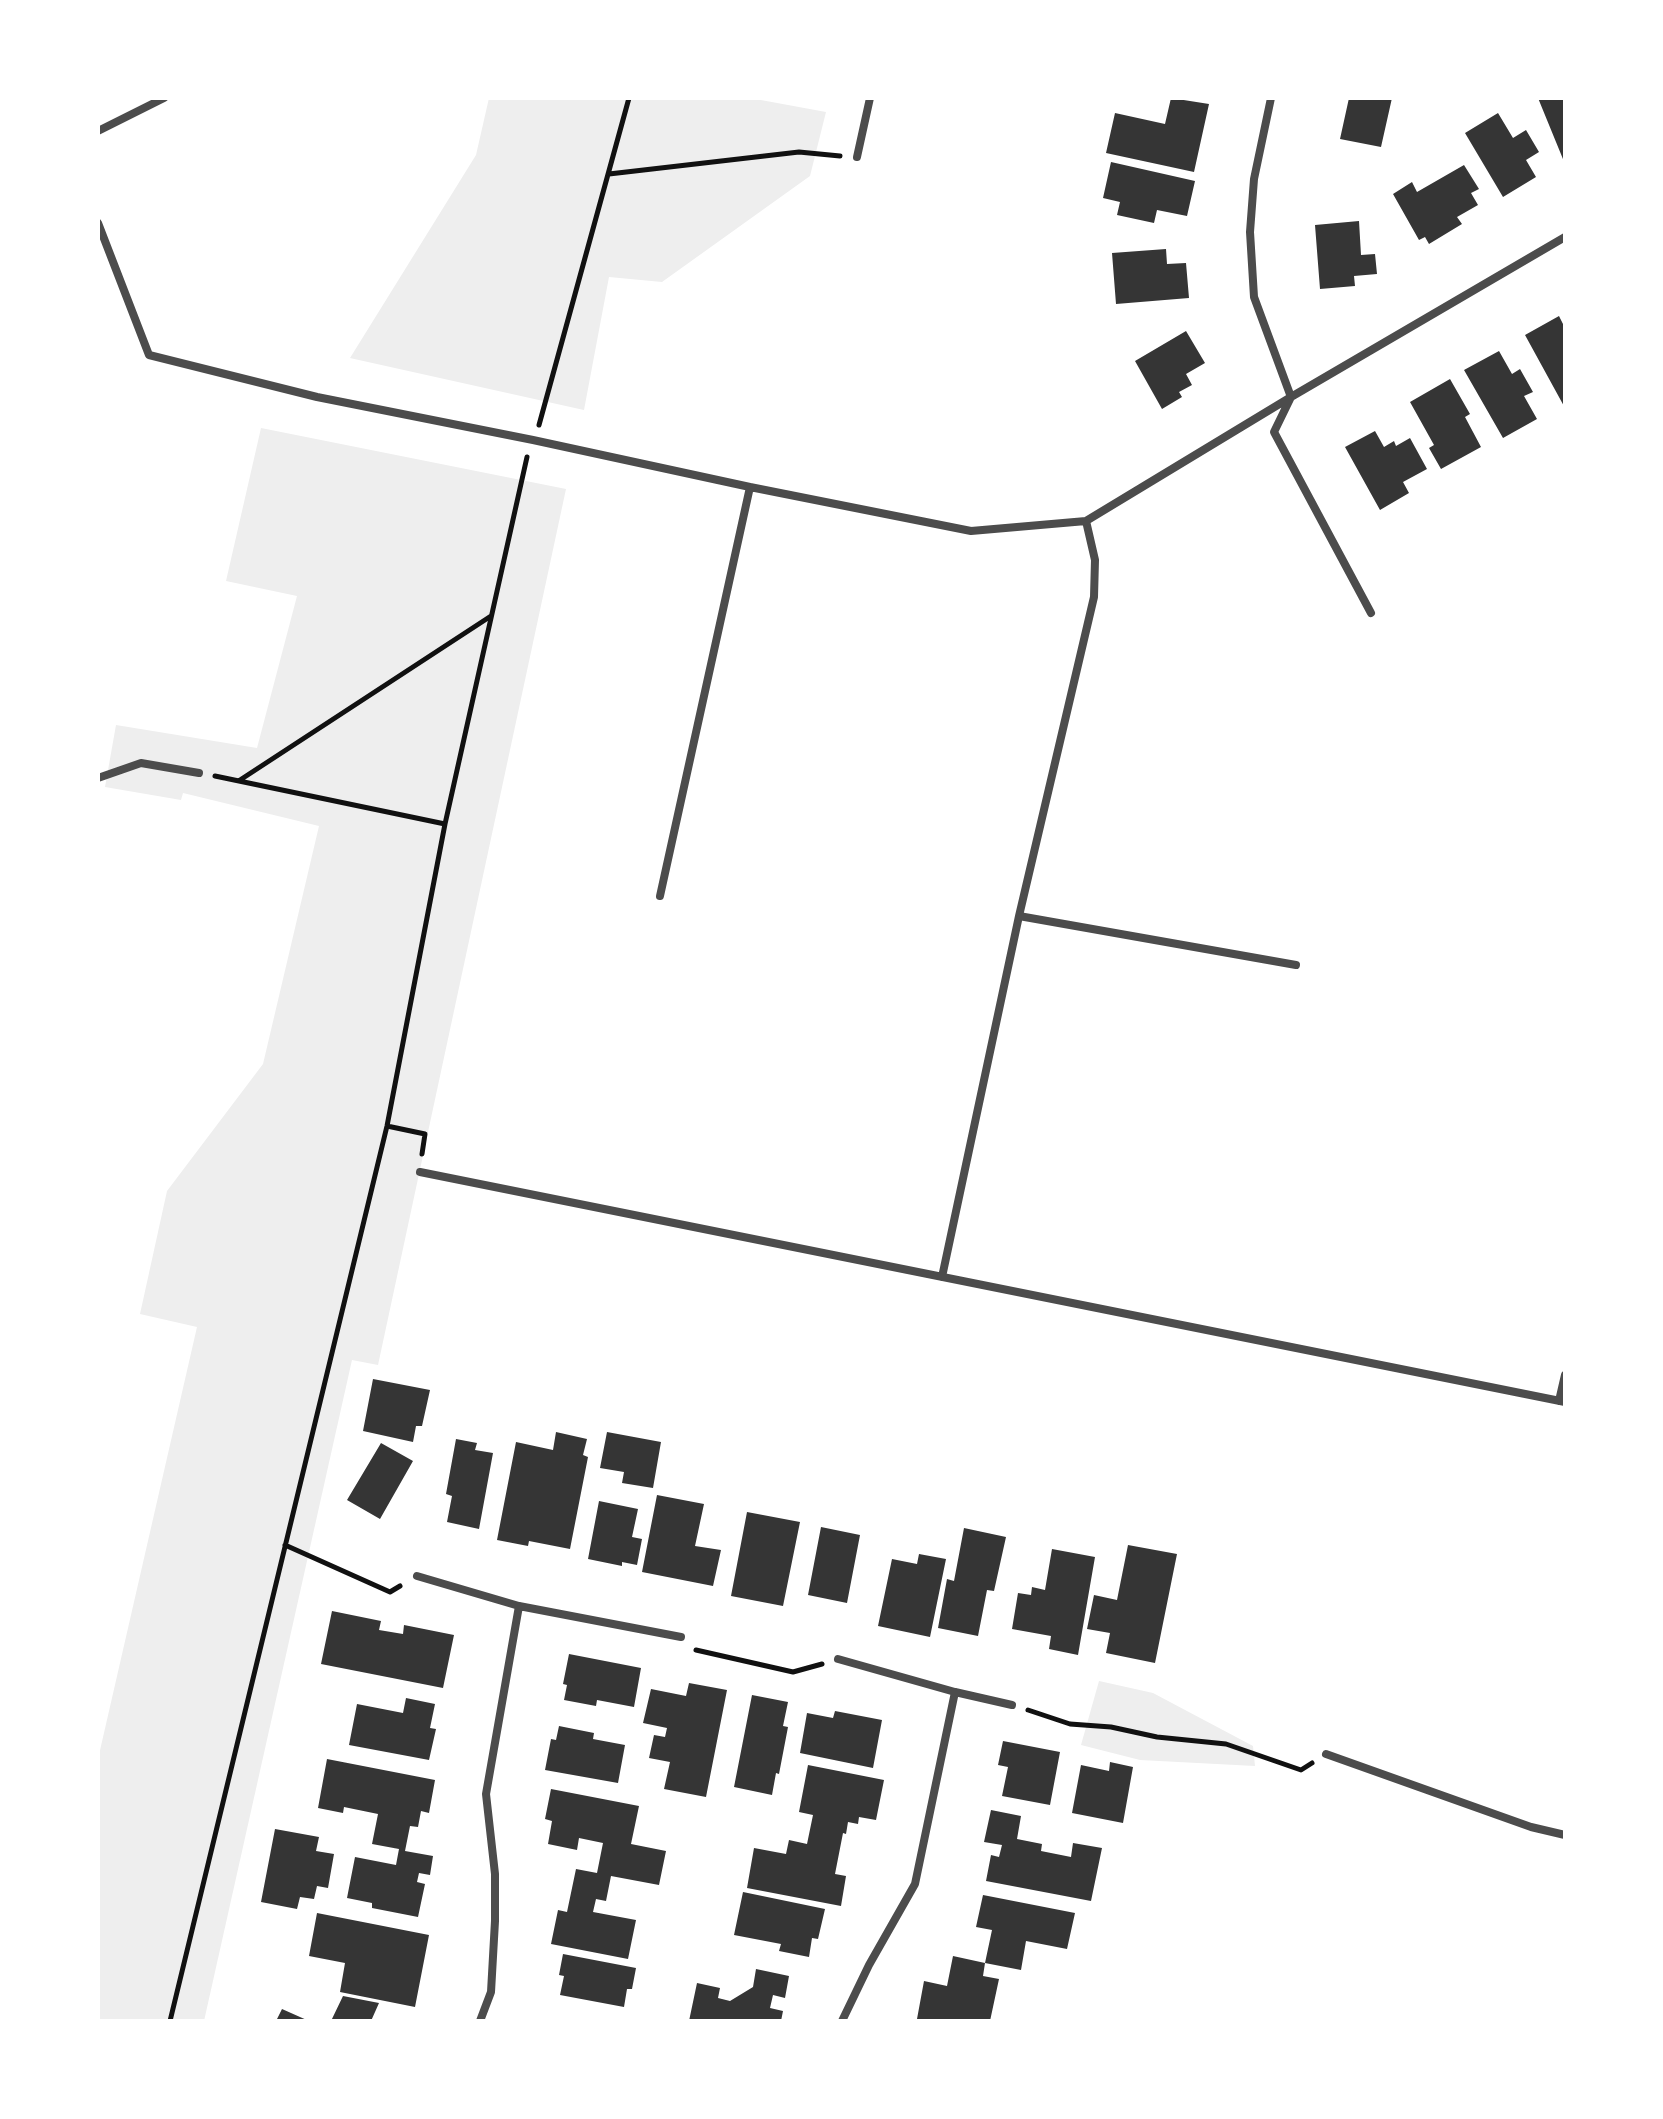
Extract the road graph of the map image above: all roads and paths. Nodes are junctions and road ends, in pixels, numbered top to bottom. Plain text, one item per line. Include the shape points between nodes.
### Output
1 (164, 98) edge
2 (629, 98) edge
3 (870, 98) edge
4 (1271, 98) edge
5 (98, 131) edge
6 (857, 157) joint
7 (609, 174) junction
8 (98, 223) edge
9 (1565, 237) edge
10 (1291, 397) junction
11 (539, 425) dead end
12 (526, 458) dead end
13 (750, 487) junction
14 (1086, 521) junction
15 (1371, 613) dead end
16 (491, 616) junction
17 (199, 773) joint
18 (98, 778) edge
19 (240, 780) junction
20 (445, 824) junction
21 (660, 896) dead end
22 (1019, 916) junction
23 (1296, 965) dead end
24 (387, 1126) junction
25 (420, 1172) joint
26 (942, 1277) junction
27 (1565, 1375) edge
28 (1562, 1401) edge
29 (285, 1545) junction
30 (417, 1576) joint
31 (519, 1606) junction
32 (681, 1637) joint
33 (838, 1659) joint
34 (955, 1692) junction
35 (1012, 1705) joint
36 (1326, 1754) joint
37 (1565, 1835) edge
38 (170, 2021) edge
39 (480, 2021) edge
40 (842, 2021) edge

1 - 5 street
2 - 7 path
3 - 6 street
4 - 10 street via 1254,179 1254,297
6 - 7 path via 799,152
7 - 11 path
8 - 13 street via 149,355 317,397
9 - 10 street
10 - 14 street
10 - 15 street via 1274,432
12 - 16 path
13 - 14 street via 971,531
13 - 21 street
14 - 22 street via 1095,560 1094,597
16 - 19 path
16 - 20 path
17 - 18 street via 141,763
17 - 19 path
19 - 20 path
20 - 24 path
22 - 23 street
22 - 26 street
24 - 25 path via 425,1134
24 - 29 path
25 - 26 street
26 - 28 street
27 - 28 street
29 - 30 path via 390,1592
29 - 38 path
30 - 31 street
31 - 32 street
31 - 39 street via 486,1794 495,1921 491,1992
32 - 33 path via 697,1651 793,1672
33 - 34 street
34 - 35 street
34 - 40 street via 915,1884
35 - 36 path via 1070,1724 1226,1744 1301,1770
36 - 37 street

